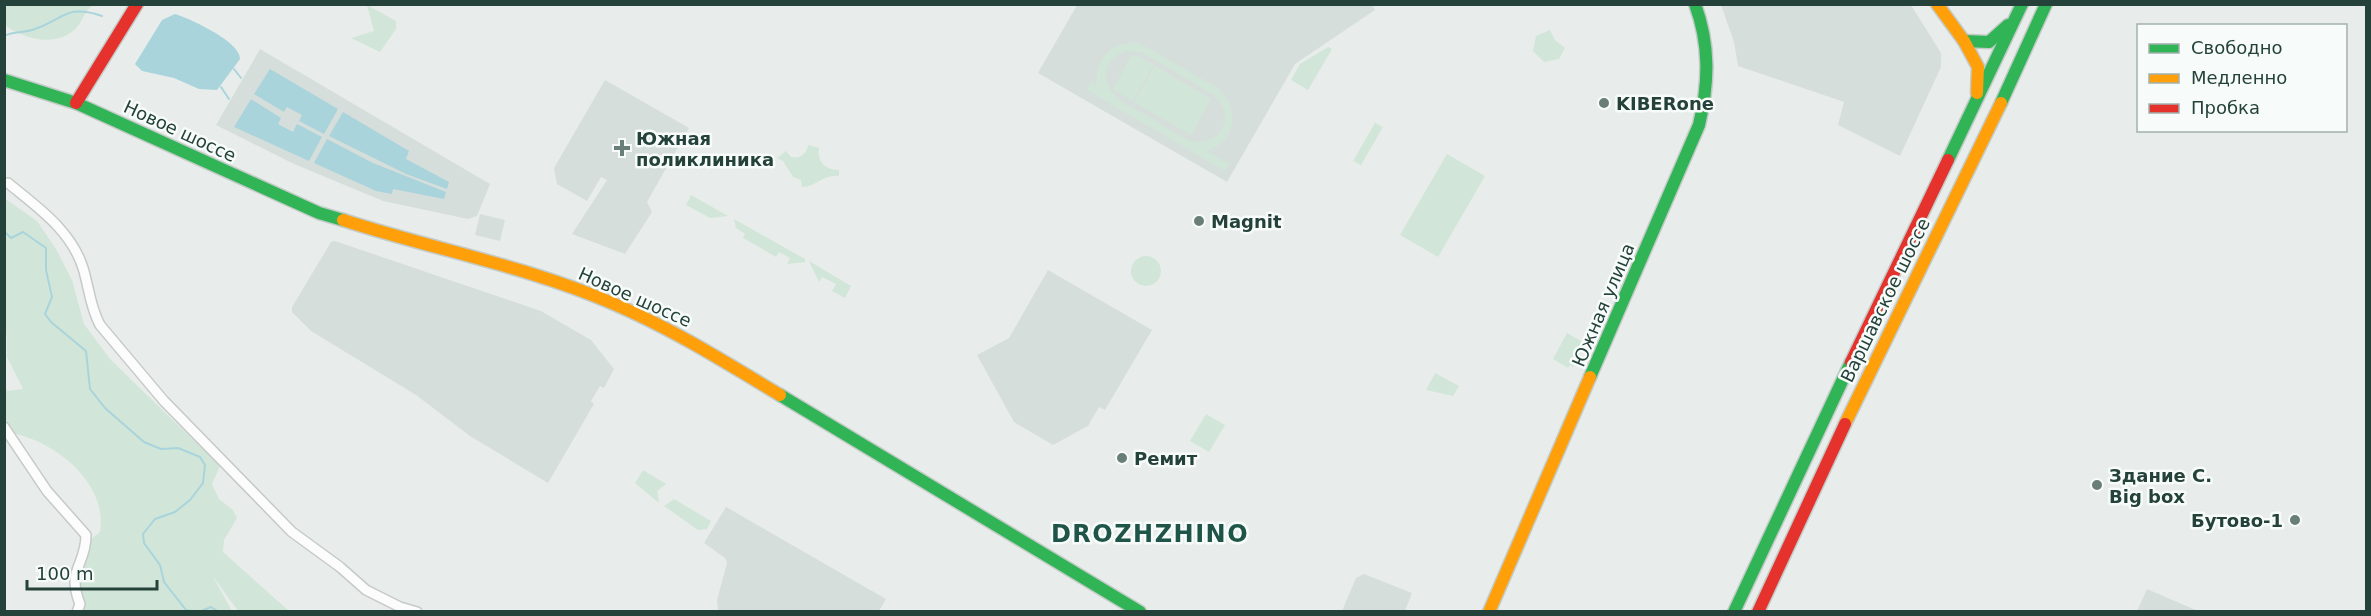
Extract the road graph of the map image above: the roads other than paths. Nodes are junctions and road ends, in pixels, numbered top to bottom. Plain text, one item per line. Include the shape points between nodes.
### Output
1 (137, 4) edge
2 (1695, 4) edge
3 (1937, 4) edge
4 (2045, 6) edge
5 (2021, 8) edge
6 (1964, 41) junction
7 (4, 80) edge
8 (76, 103) junction
9 (1975, 107) junction
10 (8, 183) dead end
11 (4, 428) edge
12 (77, 612) edge
13 (417, 612) edge
14 (1140, 612) edge
15 (1489, 612) edge
16 (1734, 612) edge
17 (1758, 612) edge

1 - 8 street
2 - 15 street, Южная улица via 1707,45 1709,69 1699,126
3 - 6 street
4 - 17 street, Варшавское шоссе
5 - 6 street via 1992,42 1981,45
5 - 9 street, Варшавское шоссе
6 - 9 street via 1979,75
7 - 8 street, Новое шоссе
8 - 14 street, Новое шоссе via 319,213 527,273 610,302 672,330
9 - 16 street, Варшавское шоссе
10 - 13 street via 75,246 93,313 164,401 292,532 366,590
11 - 12 street via 47,491 86,536 74,575 80,604

